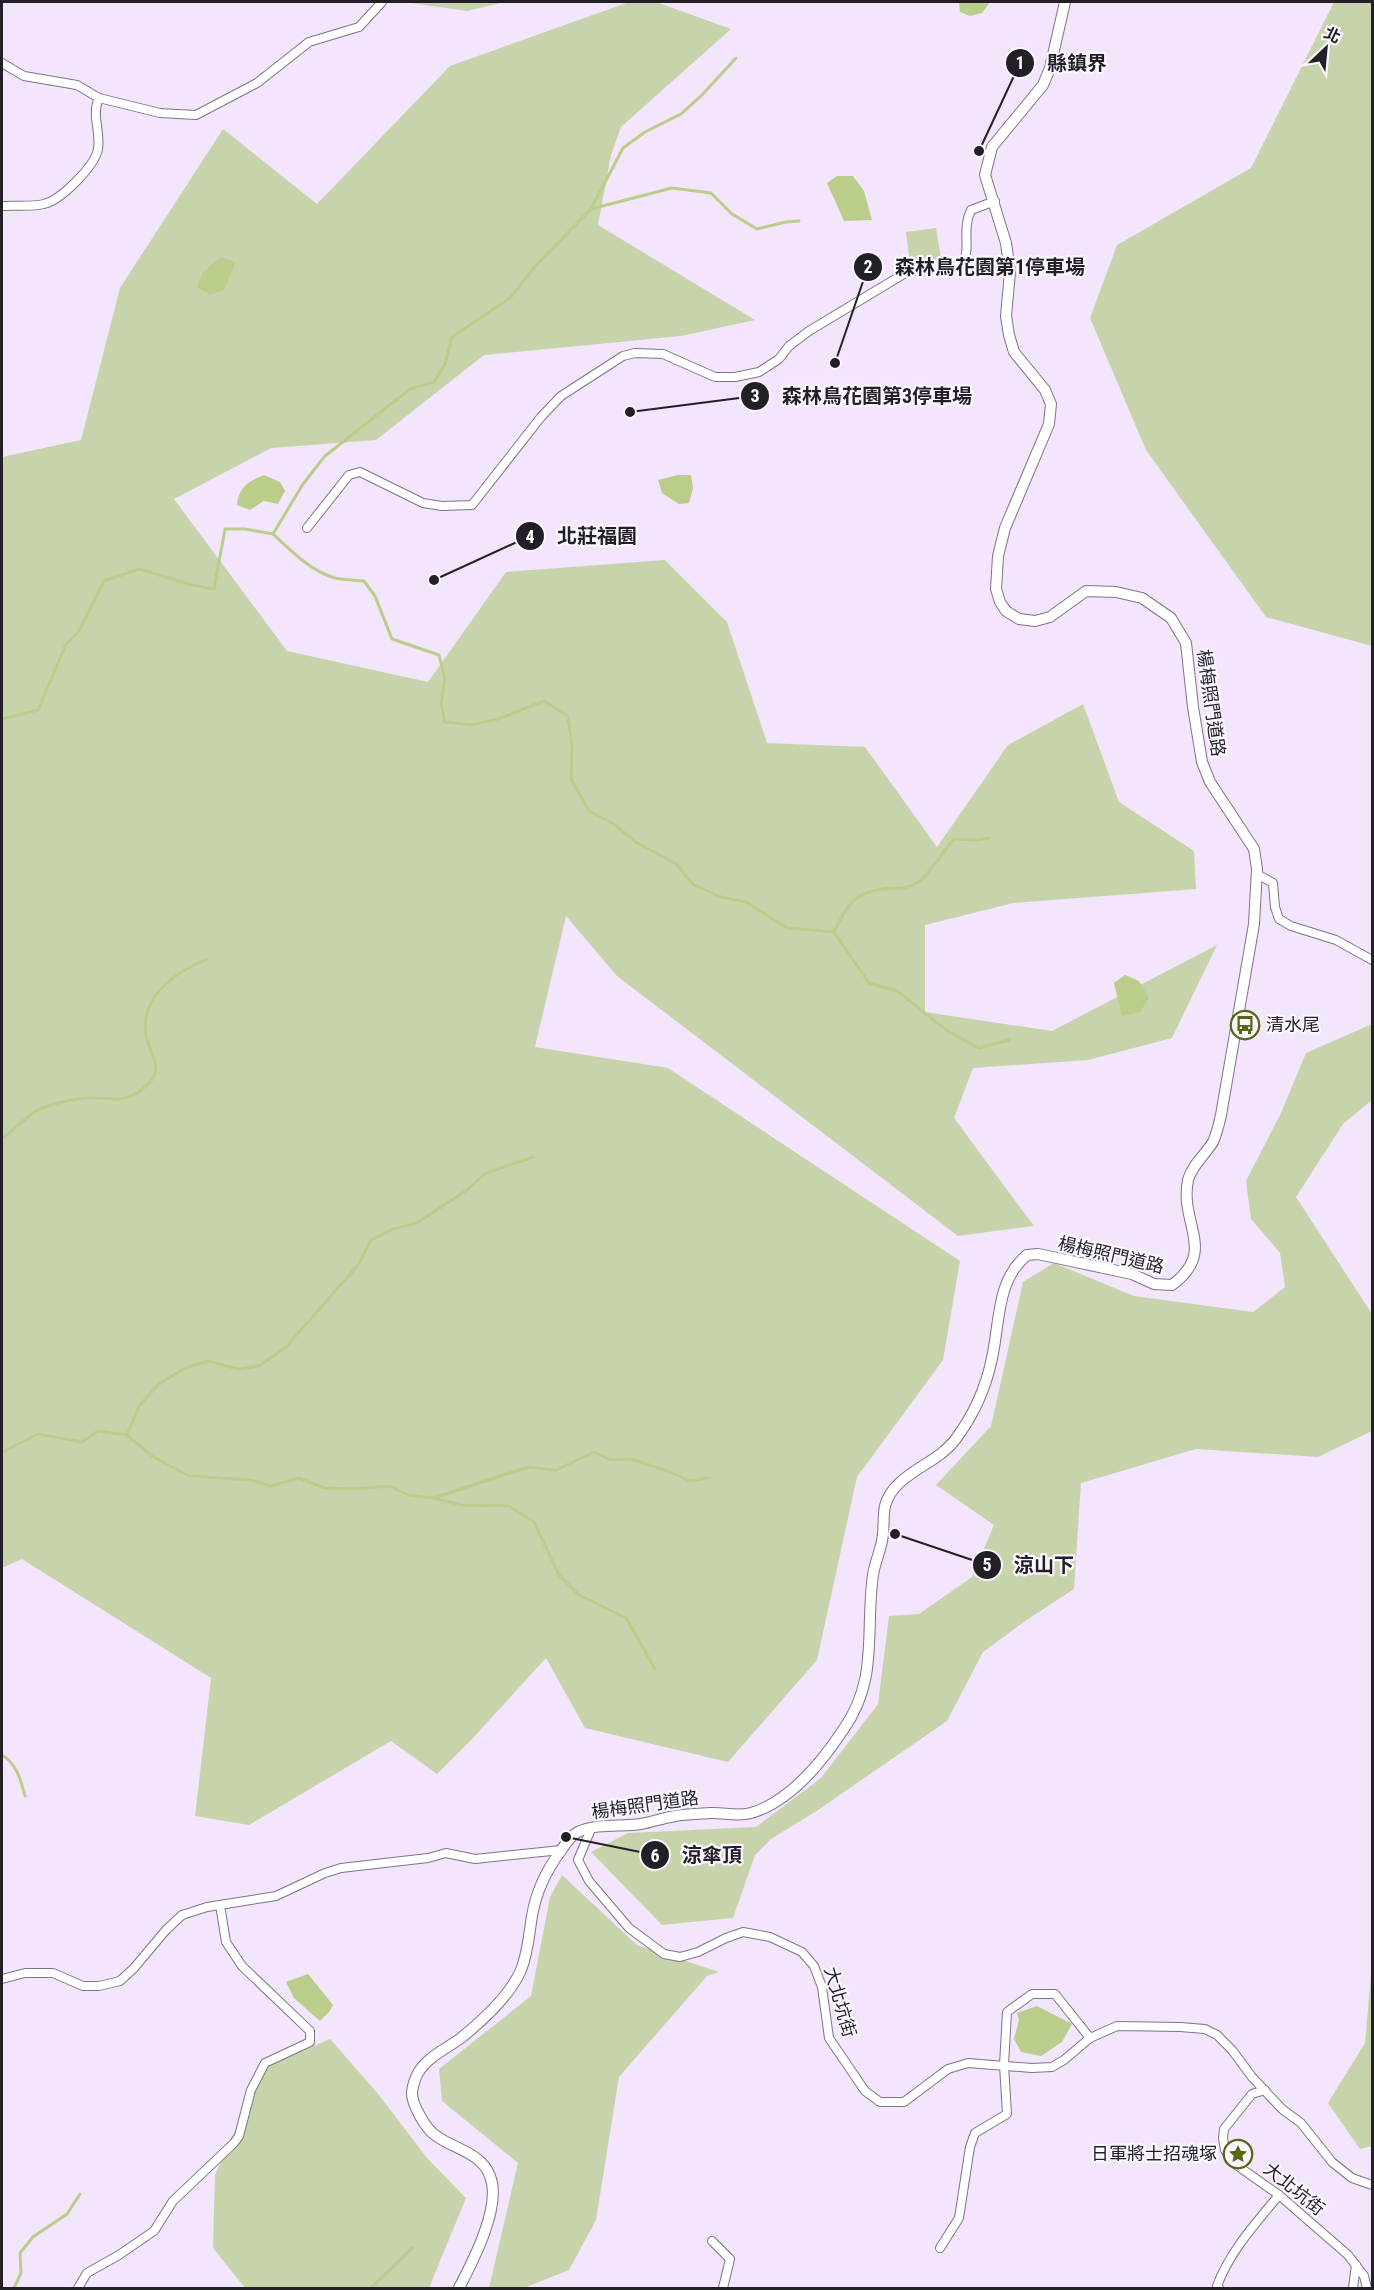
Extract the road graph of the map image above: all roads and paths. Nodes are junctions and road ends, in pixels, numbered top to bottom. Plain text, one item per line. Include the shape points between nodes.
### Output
1 (382, 2) edge
2 (1065, 2) edge
3 (2, 63) edge
4 (99, 98) junction
5 (995, 201) junction
6 (2, 206) edge
7 (307, 528) dead end
8 (1257, 874) junction
9 (1372, 960) edge
10 (591, 1829) junction
11 (561, 1850) junction
12 (220, 1905) junction
13 (2, 1979) edge
14 (1090, 2038) junction
15 (1004, 2065) junction
16 (1265, 2090) junction
17 (1372, 2185) edge
18 (1279, 2195) junction
19 (712, 2241) dead end
20 (940, 2248) dead end
21 (1356, 2265) junction
22 (78, 2289) edge
23 (459, 2289) edge
24 (723, 2289) edge
25 (1219, 2289) edge
26 (1353, 2289) edge
27 (1367, 2289) edge

1 - 4 street via 359,27 309,42 257,83 196,115 160,113
2 - 5 street, 楊梅照門道路 via 1043,85 992,147 985,175
3 - 4 street via 24,76 77,85
4 - 6 street via 94,108 99,148 93,164 74,184 45,204
5 - 7 street via 971,210 966,222 967,257 962,266 907,273 809,331 759,372 715,377 663,354 623,356 561,396 472,505 423,503 360,472 349,475
5 - 8 street, 楊梅照門道路 via 1010,272 1008,335 1014,352 1045,390 1051,404 1049,424 1005,528 998,556 996,589 1000,602 1019,619 1035,621 1050,617 1086,591 1116,592 1142,598 1171,618 1186,643 1202,762 1210,782 1254,849
8 - 9 street via 1273,883 1279,919 1291,927 1336,940
8 - 10 street, 楊梅照門道路 via 1254,924 1221,1115 1212,1143 1189,1179 1188,1209 1196,1251 1191,1268 1172,1286 1038,1254 1021,1260 1004,1290 992,1359 967,1424 947,1451 893,1490 885,1508 883,1539 873,1576 868,1660 861,1700 844,1729 803,1782 750,1814 677,1815 638,1825
10 - 11 street, 楊梅照門道路 via 576,1832
10 - 15 street, 大北坑街 via 578,1860 589,1881 629,1928 664,1954 680,1957 698,1952 743,1932 770,1937 802,1952 814,1966 822,1987 829,2038 865,2091 880,2102 904,2102 948,2069 969,2063
11 - 12 street via 476,1859 446,1853 341,1868 276,1896
11 - 23 street, 楊梅照門道路 via 536,1897 528,1948 513,1985 463,2036 426,2062 417,2075 412,2094 432,2134 472,2154 490,2174 493,2191 486,2230
12 - 13 street via 182,1915 120,1981 83,1986 53,1973 39,1972
12 - 22 street via 226,1942 242,1966 310,2031 310,2042 266,2064 251,2090 234,2143 173,2201 154,2231 87,2273
14 - 15 street, 大北坑街 via 1052,2067
14 - 15 street via 1055,1994 1032,1994 1007,2012
14 - 16 street, 大北坑街 via 1117,2026 1205,2029 1232,2050
15 - 20 street via 1007,2114 975,2133 959,2218
16 - 17 street, 大北坑街 via 1301,2123 1332,2162 1352,2178
16 - 18 street, 大北坑街 via 1252,2094 1241,2106 1222,2138 1235,2164
18 - 21 street, 大北坑街
18 - 25 street via 1225,2266
19 - 24 street via 730,2259
21 - 26 street
21 - 27 street, 大北坑街

